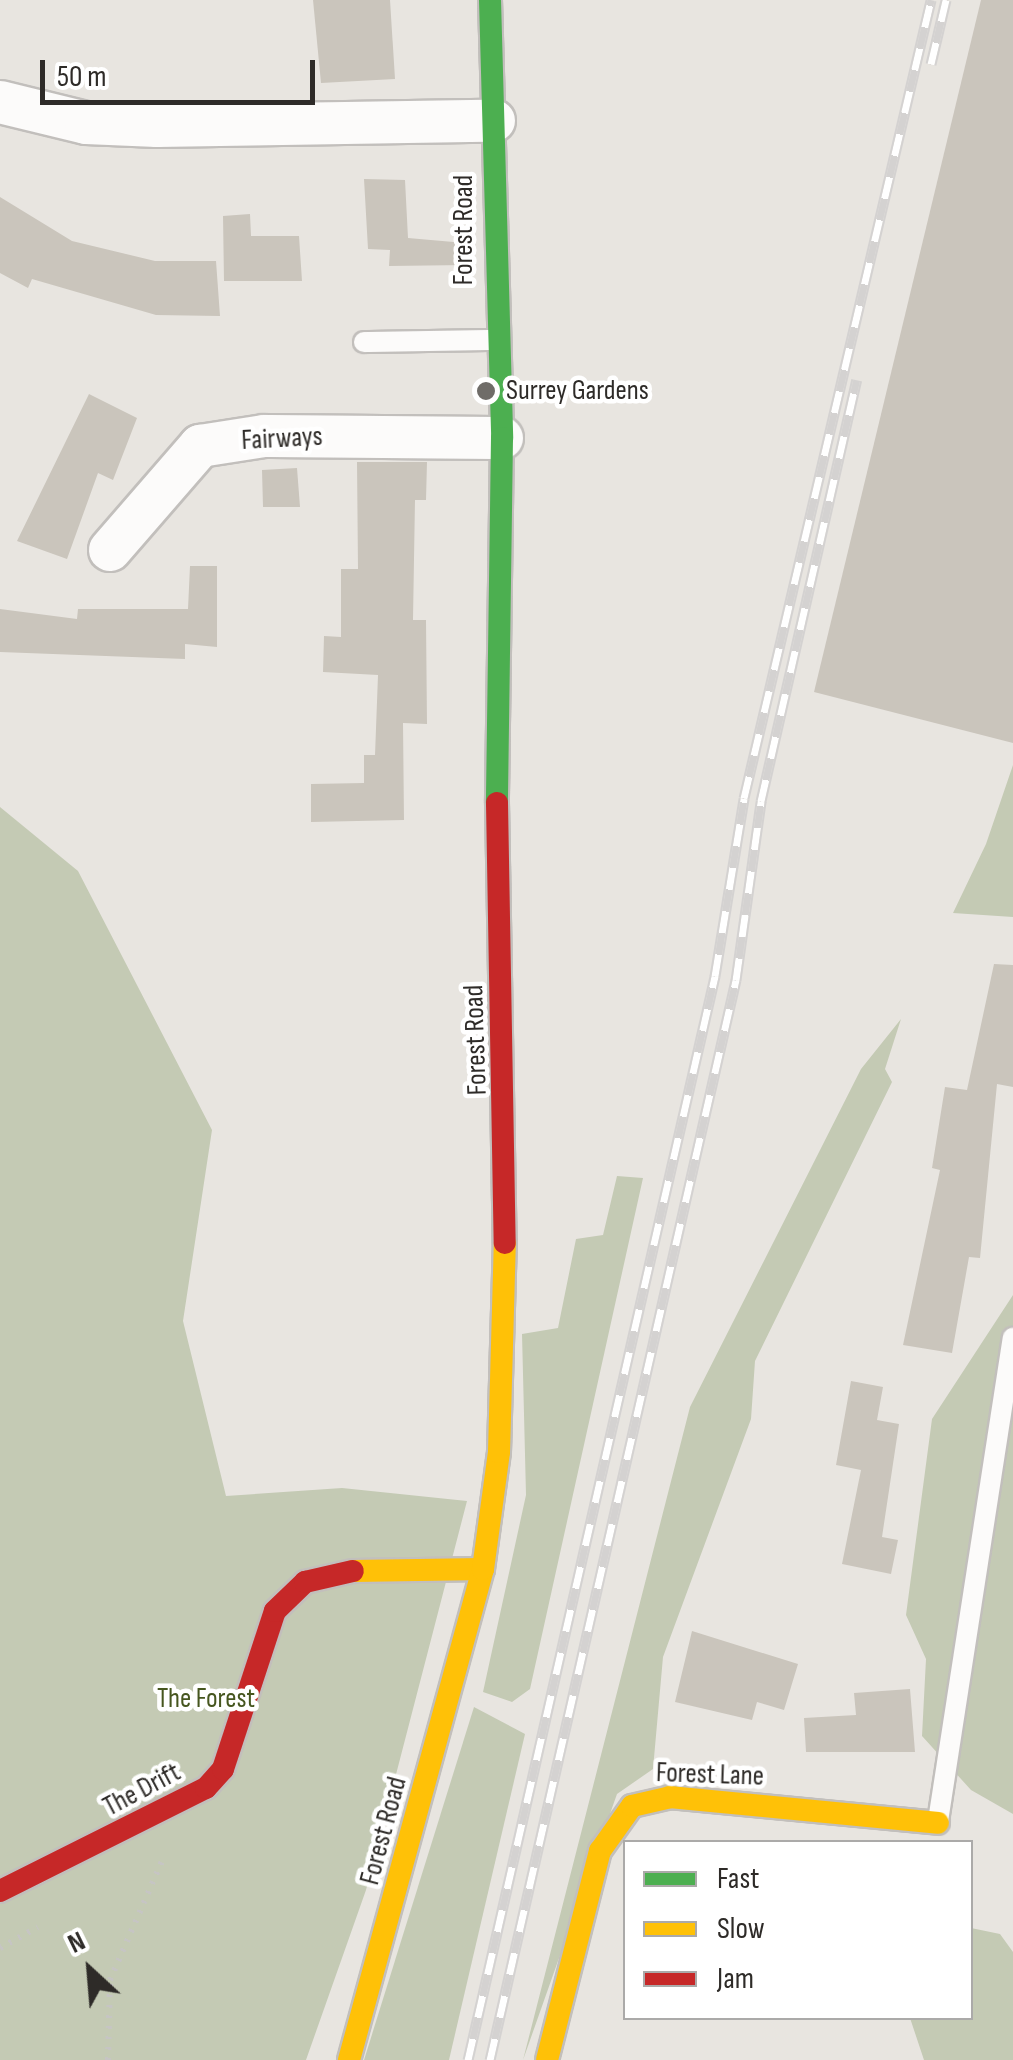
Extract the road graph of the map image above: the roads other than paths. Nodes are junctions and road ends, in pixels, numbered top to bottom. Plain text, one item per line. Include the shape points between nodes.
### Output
1 (490, 0) edge
2 (0, 102) edge
3 (494, 121) junction
4 (493, 340) junction
5 (364, 342) dead end
6 (502, 438) junction
7 (110, 550) dead end
8 (1013, 1338) edge
9 (483, 1569) junction
10 (938, 1822) joint
11 (0, 1891) edge
12 (348, 2060) edge
13 (547, 2060) edge

1 - 3 street, Forest Road
2 - 3 street via 139,125
3 - 4 street, Forest Road
4 - 5 lane
4 - 6 street, Forest Road
6 - 7 street, Fairways via 264,436 200,446
6 - 9 street, Forest Road via 494,763 509,1093 499,1452
8 - 10 lane
9 - 11 street, The Drift via 382,1564 305,1582 263,1638 223,1769 187,1805
9 - 12 street, Forest Road
10 - 13 street, Forest Lane via 670,1797 632,1806 600,1851

